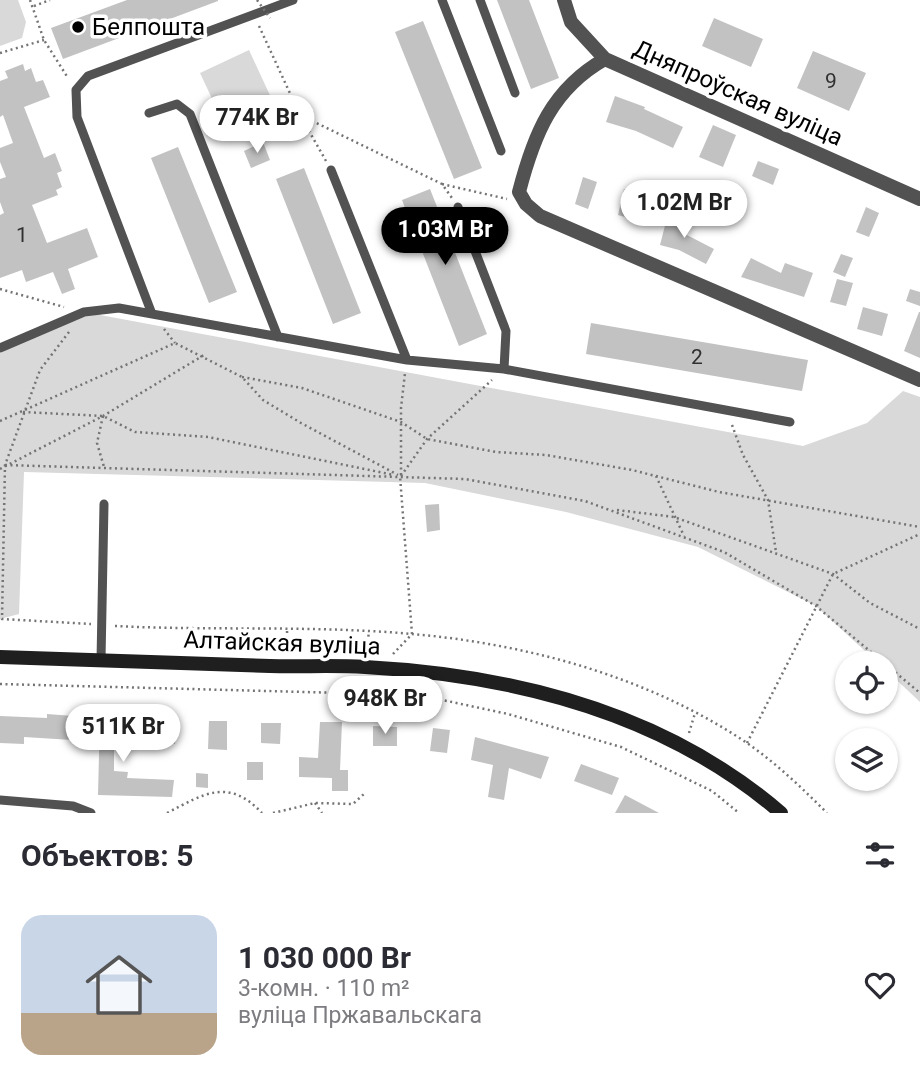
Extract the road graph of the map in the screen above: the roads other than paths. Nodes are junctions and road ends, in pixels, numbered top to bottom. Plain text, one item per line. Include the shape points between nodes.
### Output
1 (293, 0) edge
2 (442, 0) edge
3 (480, 0) edge
4 (564, 0) edge
5 (605, 59) junction
6 (515, 93) dead end
7 (149, 113) dead end
8 (502, 151) dead end
9 (331, 170) road end
10 (920, 199) edge
11 (457, 207) road end
12 (152, 314) junction
13 (278, 337) junction
14 (0, 348) edge
15 (407, 360) junction
16 (505, 369) junction
17 (920, 380) edge
18 (790, 422) dead end
19 (104, 503) dead end
20 (0, 657) edge
21 (101, 660) junction
22 (0, 800) edge
23 (91, 813) edge
24 (781, 813) edge

1 - 12 lane via 88,76 76,90 76,117
2 - 8 lane
3 - 6 lane
4 - 5 street, Дняпроўская вуліца via 571,22
5 - 10 street, Дняпроўская вуліца
5 - 17 street via 579,74 543,124 520,192 526,204 540,216
7 - 13 lane via 177,104 190,114
9 - 15 lane
11 - 16 lane via 506,331
12 - 13 lane
12 - 14 lane via 119,308 84,312
13 - 15 lane
15 - 16 lane
16 - 18 lane
19 - 21 lane
20 - 21 main road, Алтайская вуліца
21 - 24 main road, Алтайская вуліца via 364,667 511,684 632,721 743,782
22 - 23 lane via 73,806

